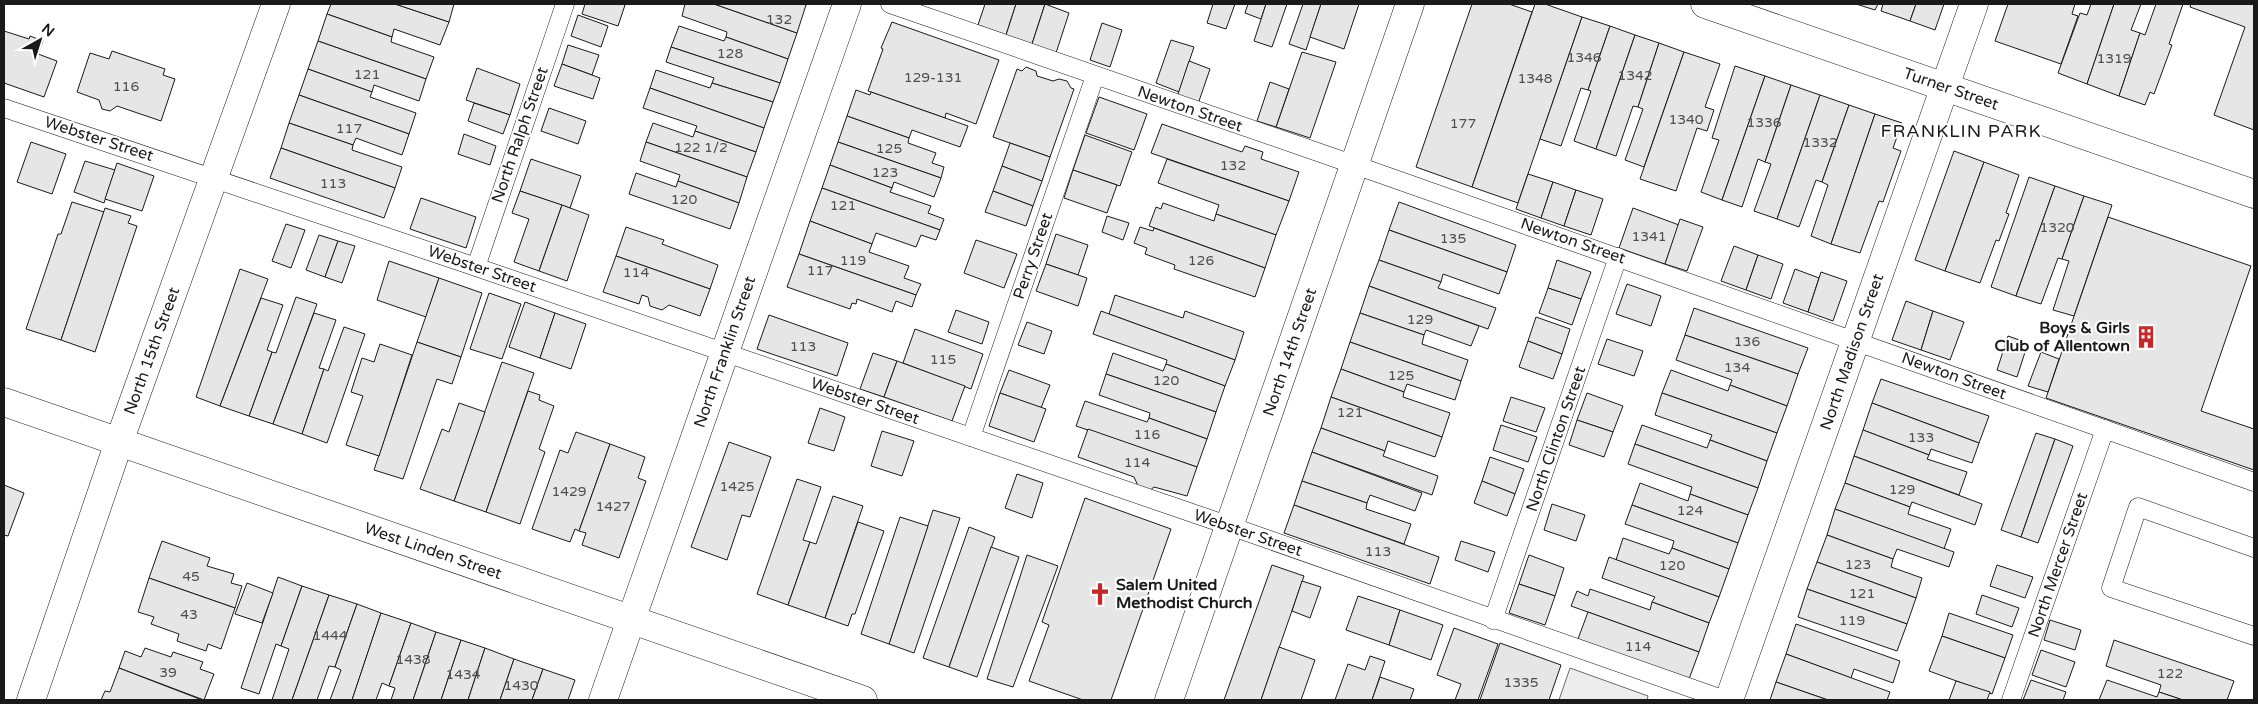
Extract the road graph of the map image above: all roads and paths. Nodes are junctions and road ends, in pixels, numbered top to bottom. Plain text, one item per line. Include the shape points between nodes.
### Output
1 (276, 4) edge
2 (565, 4) edge
3 (847, 4) edge
4 (890, 4) edge
5 (1410, 4) edge
6 (1705, 4) edge
7 (1974, 4) edge
8 (1095, 76) junction
9 (1946, 87) junction
10 (4, 108) edge
11 (1355, 164) junction
12 (215, 178) junction
13 (2254, 194) edge
14 (1618, 257) junction
15 (476, 267) junction
16 (1856, 341) junction
17 (725, 353) junction
18 (4, 402) edge
19 (2105, 430) junction
20 (971, 437) junction
21 (119, 442) junction
22 (2254, 482) edge
23 (1230, 526) junction
24 (2254, 548) edge
25 (631, 620) junction
26 (1493, 620) junction
27 (2254, 636) edge
28 (32, 700) edge
29 (603, 700) edge
30 (863, 700) edge
31 (1169, 700) edge
32 (1725, 700) edge
33 (1729, 700) edge
34 (2011, 700) edge

1 - 12 street, North 15th Street
2 - 15 lane, North Ralph Street
3 - 17 street, North Franklin Street
4 - 8 lane, Newton Street
5 - 11 street, North 14th Street
6 - 9 street, Turner Street
7 - 9 street, North Madison Street
8 - 11 lane, Newton Street
8 - 20 lane, Perry Street
9 - 13 street, Turner Street
9 - 16 street, North Madison Street
10 - 12 lane, Webster Street
11 - 14 lane, Newton Street
11 - 23 street, North 14th Street
12 - 15 lane, Webster Street
12 - 21 street, North 15th Street
14 - 16 lane, Newton Street
14 - 26 lane, North Clinton Street
15 - 17 lane, Webster Street
16 - 19 lane, Newton Street
16 - 33 street, North Madison Street
17 - 20 lane, Webster Street
17 - 25 street, North Franklin Street
18 - 21 street, West Linden Street
19 - 22 lane, Newton Street
19 - 34 lane, North Mercer Street
20 - 23 lane, Webster Street
21 - 25 street, West Linden Street
21 - 28 street, North 15th Street
23 - 26 lane, Webster Street
23 - 31 street, North 14th Street
24 - 27 lane via 2138,507 2110,588
25 - 29 street, North Franklin Street
25 - 30 street, West Linden Street
26 - 32 lane, Webster Street

